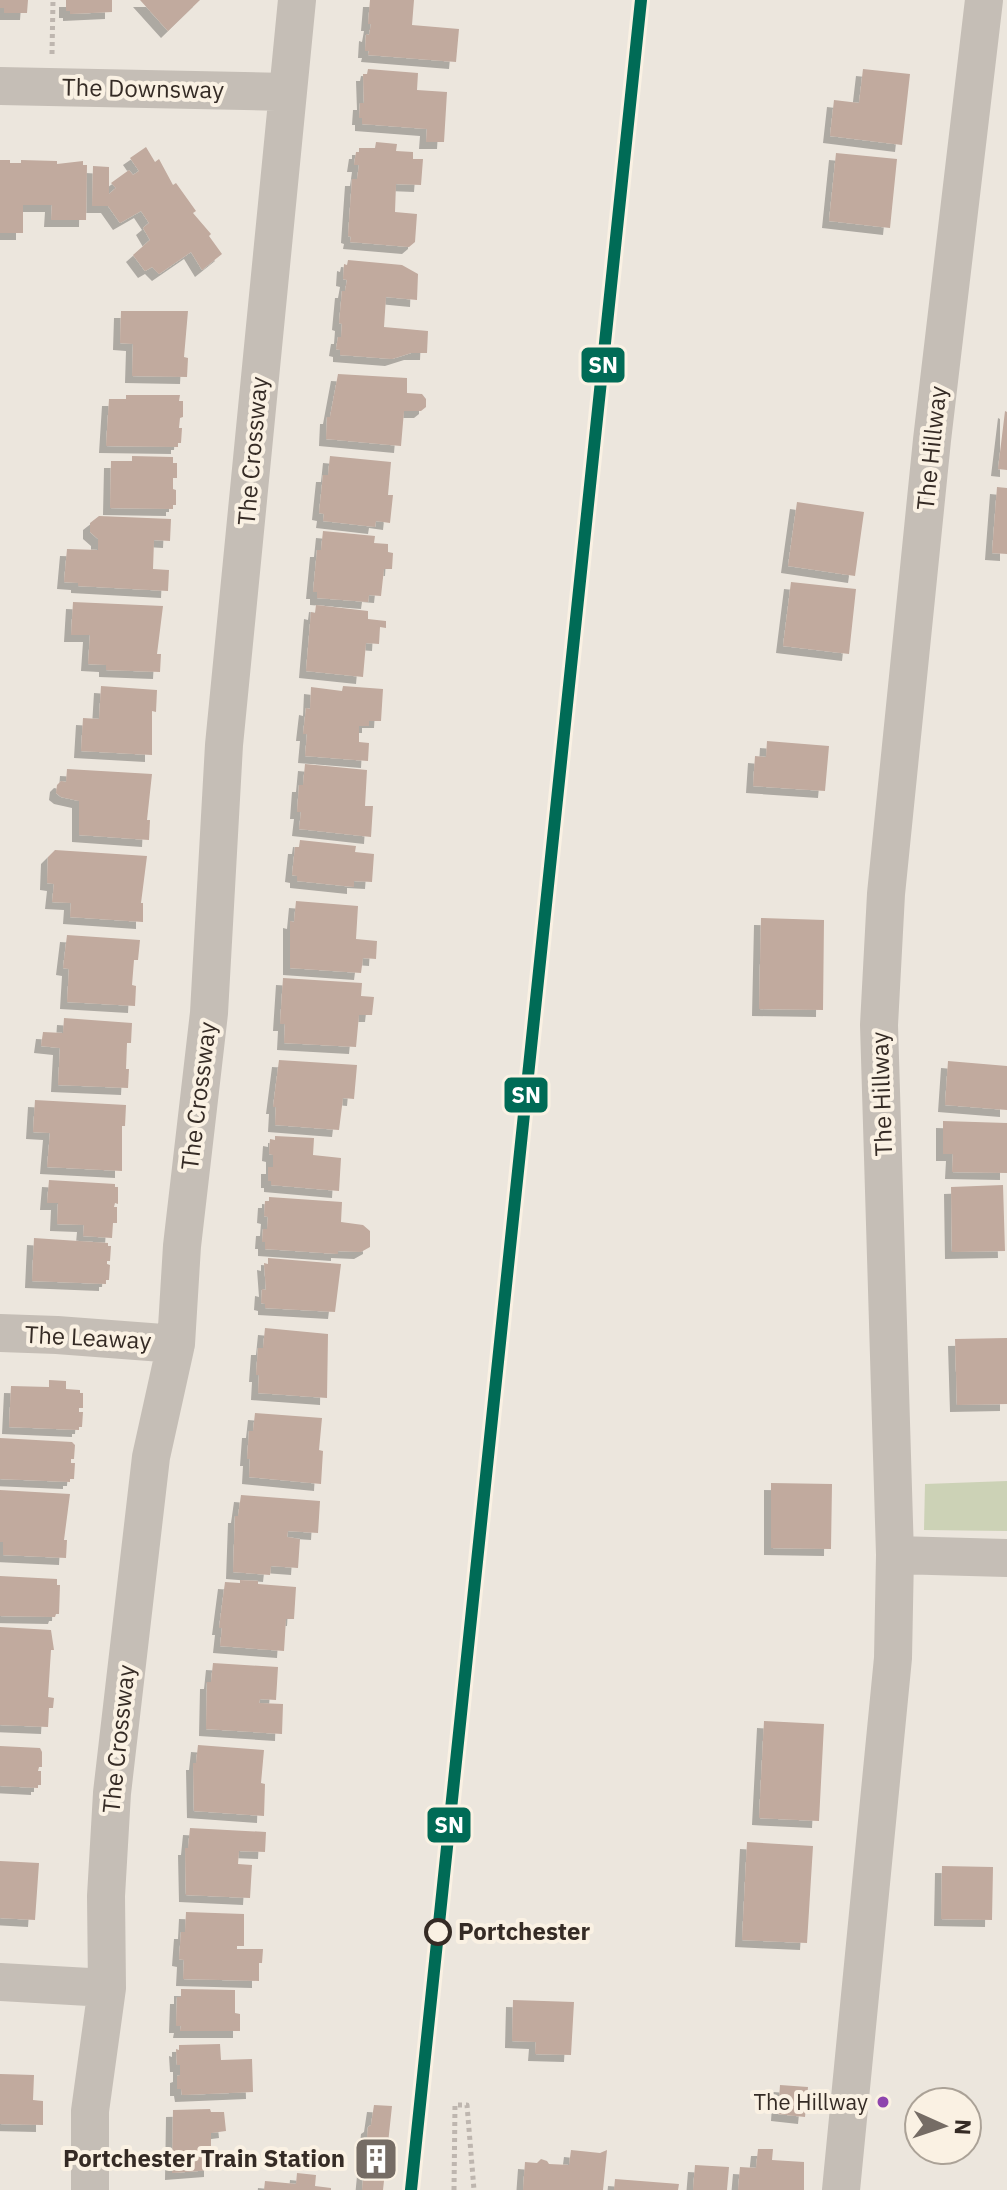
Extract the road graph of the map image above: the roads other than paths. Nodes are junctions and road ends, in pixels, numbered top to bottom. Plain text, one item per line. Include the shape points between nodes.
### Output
1 (297, 0) edge
2 (984, 0) edge
3 (0, 86) edge
4 (286, 92) junction
5 (0, 1333) edge
6 (176, 1344) junction
7 (895, 1555) junction
8 (1007, 1558) edge
9 (0, 1982) edge
10 (107, 1988) junction
11 (90, 2190) edge
12 (841, 2190) edge

1 - 4 street, The Crossway
2 - 7 street, The Hillway via 886,894 879,1025
3 - 4 street, The Downsway
4 - 6 street, The Crossway via 224,745 209,1013
5 - 6 street, The Leaway
6 - 10 street, The Crossway via 151,1457 113,1777
7 - 8 street
7 - 12 street, The Hillway via 893,1658
9 - 10 street
10 - 11 street, The Crossway via 90,2111

